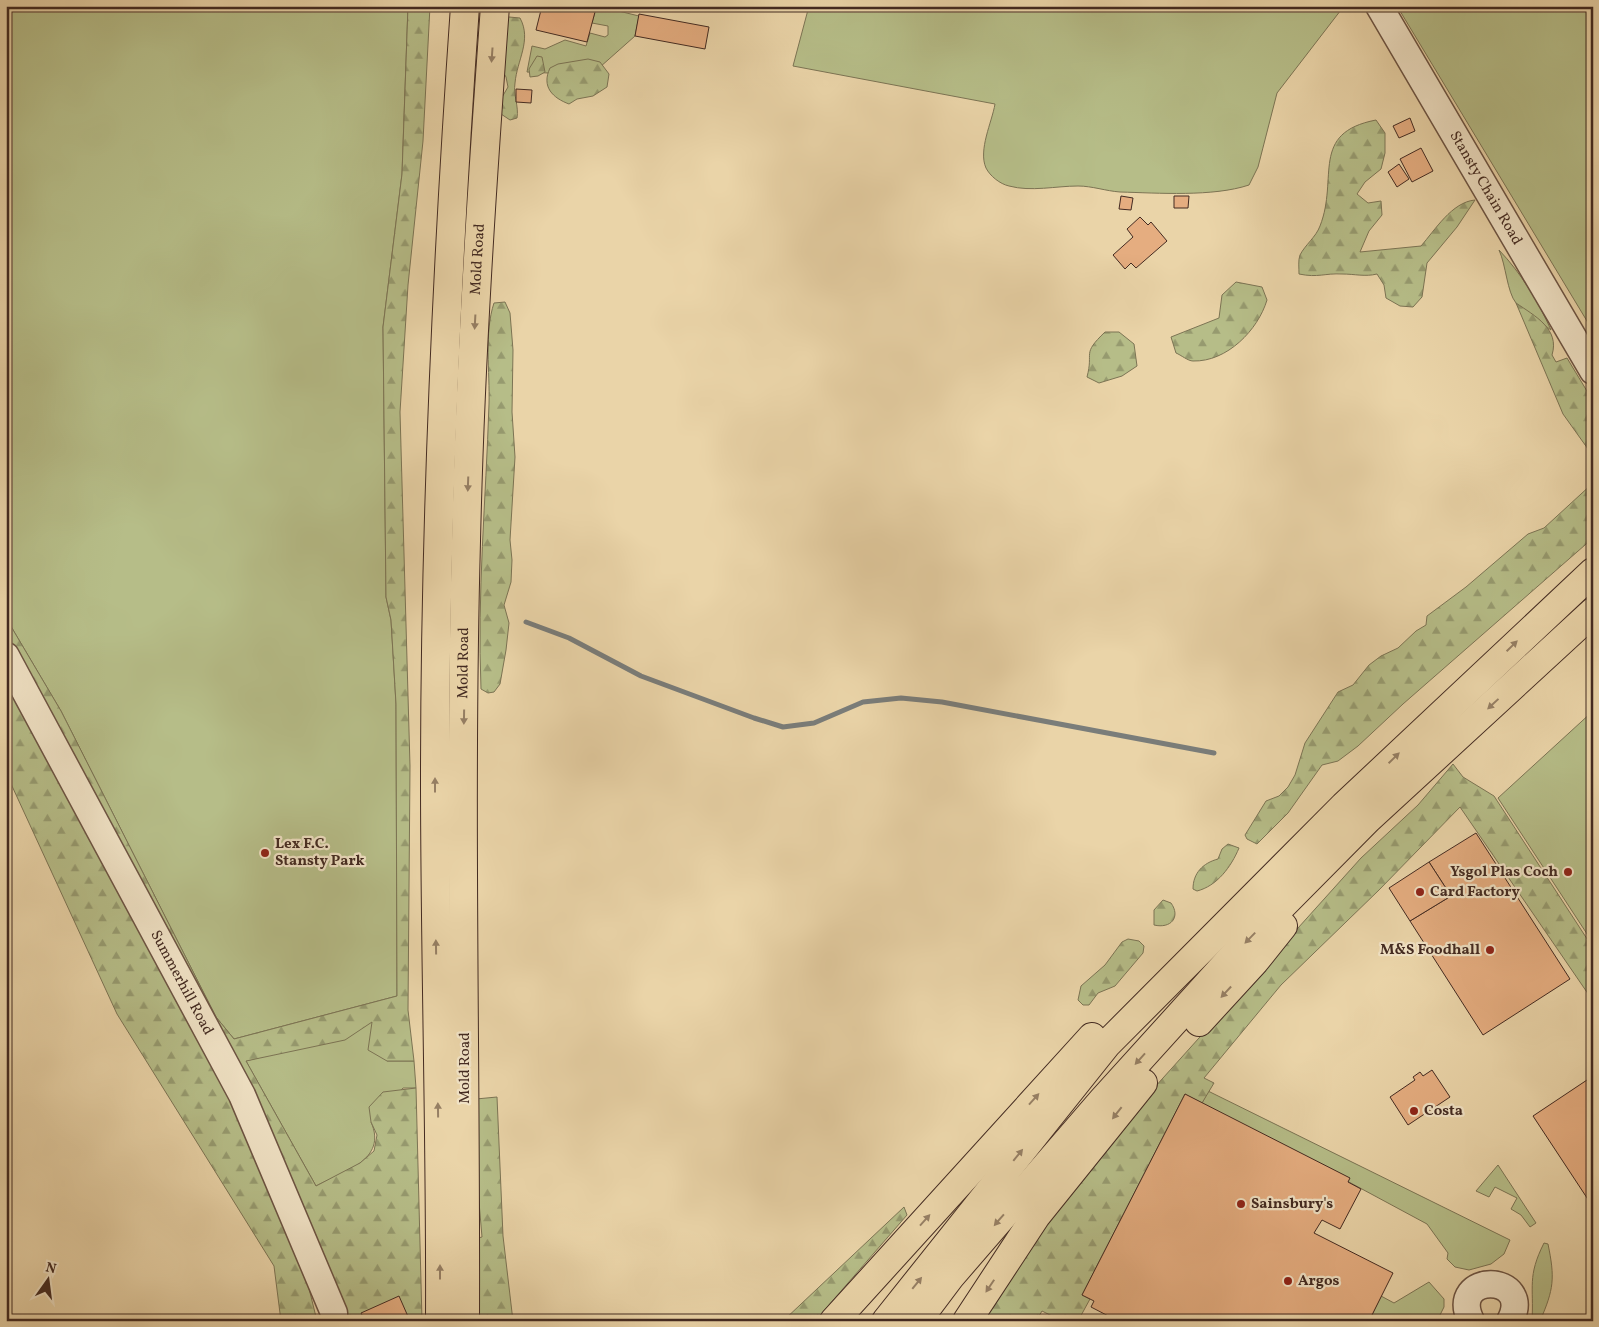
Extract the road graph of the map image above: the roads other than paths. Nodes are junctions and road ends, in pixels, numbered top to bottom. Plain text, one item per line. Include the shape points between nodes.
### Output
1 (465, 6) edge
2 (495, 6) edge
3 (1380, 6) edge
4 (1593, 370) edge
5 (1593, 572) edge
6 (1593, 612) edge
7 (6, 656) edge
8 (1369, 782) junction
9 (1368, 820) junction
10 (334, 1321) edge
11 (440, 1321) edge
12 (465, 1321) edge
13 (834, 1321) edge
14 (886, 1321) edge
15 (918, 1321) edge
16 (967, 1321) edge
17 (1471, 1321) edge
18 (1510, 1321) edge

11 -> 1 main road, Mold Road via 435,786 439,456
2 -> 12 main road, Mold Road via 471,380 466,542 463,792
3 - 4 street, Stansty Chain Road
8 -> 5 main road
6 -> 9 main road
7 - 10 street, Summerhill Road via 242,1095 334,1313
13 -> 8 main road via 1142,983 1241,890
14 -> 8 main road via 1107,1044
9 -> 15 main road via 1246,942 1108,1094 950,1276
9 -> 16 main road via 1255,961 1131,1096 1036,1216
17 - 18 street via 1467,1306 1472,1291 1479,1286 1494,1284 1508,1291 1512,1297 1514,1313

